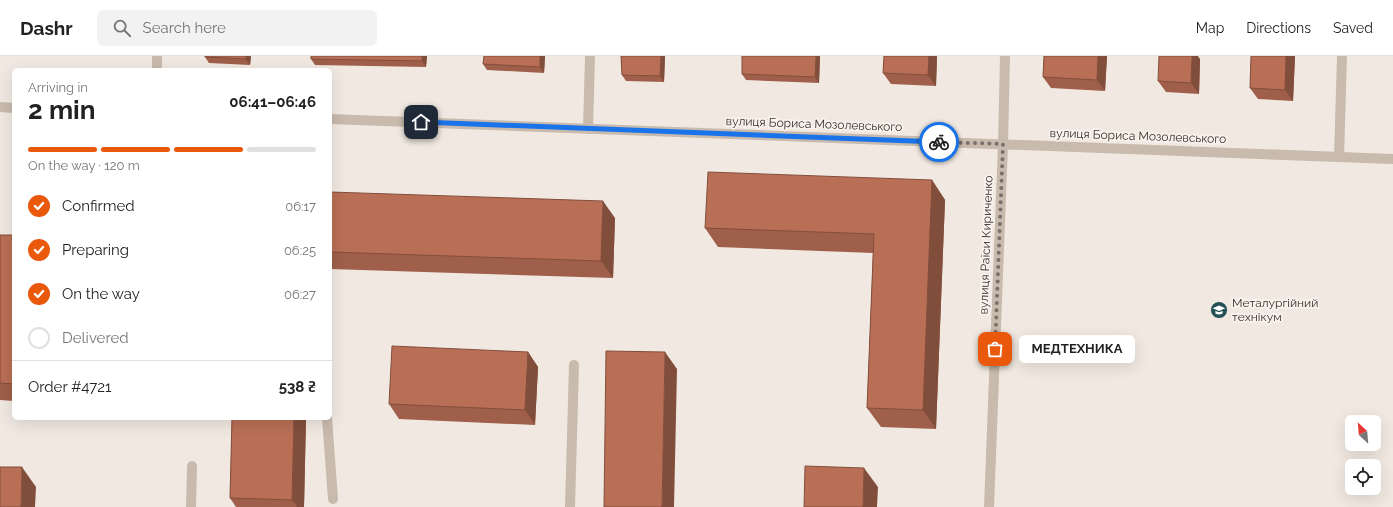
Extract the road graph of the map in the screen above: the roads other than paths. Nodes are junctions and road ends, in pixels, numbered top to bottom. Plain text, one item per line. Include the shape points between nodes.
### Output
1 (157, 56) edge
2 (590, 56) edge
3 (1006, 56) edge
4 (1342, 56) edge
5 (157, 68) edge
6 (0, 107) edge
7 (12, 108) edge
8 (332, 119) edge
9 (588, 129) junction
10 (1003, 144) junction
11 (1339, 157) junction
12 (1393, 159) edge
13 (574, 365) dead end
14 (327, 420) edge
15 (192, 466) dead end
16 (333, 499) dead end
17 (191, 507) edge
18 (570, 507) edge
19 (989, 507) edge

1 - 5 street
2 - 9 street
3 - 10 street, вулиця Раїси Кириченко
4 - 11 street
6 - 7 street
8 - 9 street, вулиця Бориса Мозолевського
9 - 10 street, вулиця Бориса Мозолевського
10 - 11 street, вулиця Бориса Мозолевського
10 - 19 street, вулиця Раїси Кириченко
11 - 12 street, вулиця Бориса Мозолевського
13 - 18 street
14 - 16 street
15 - 17 street

